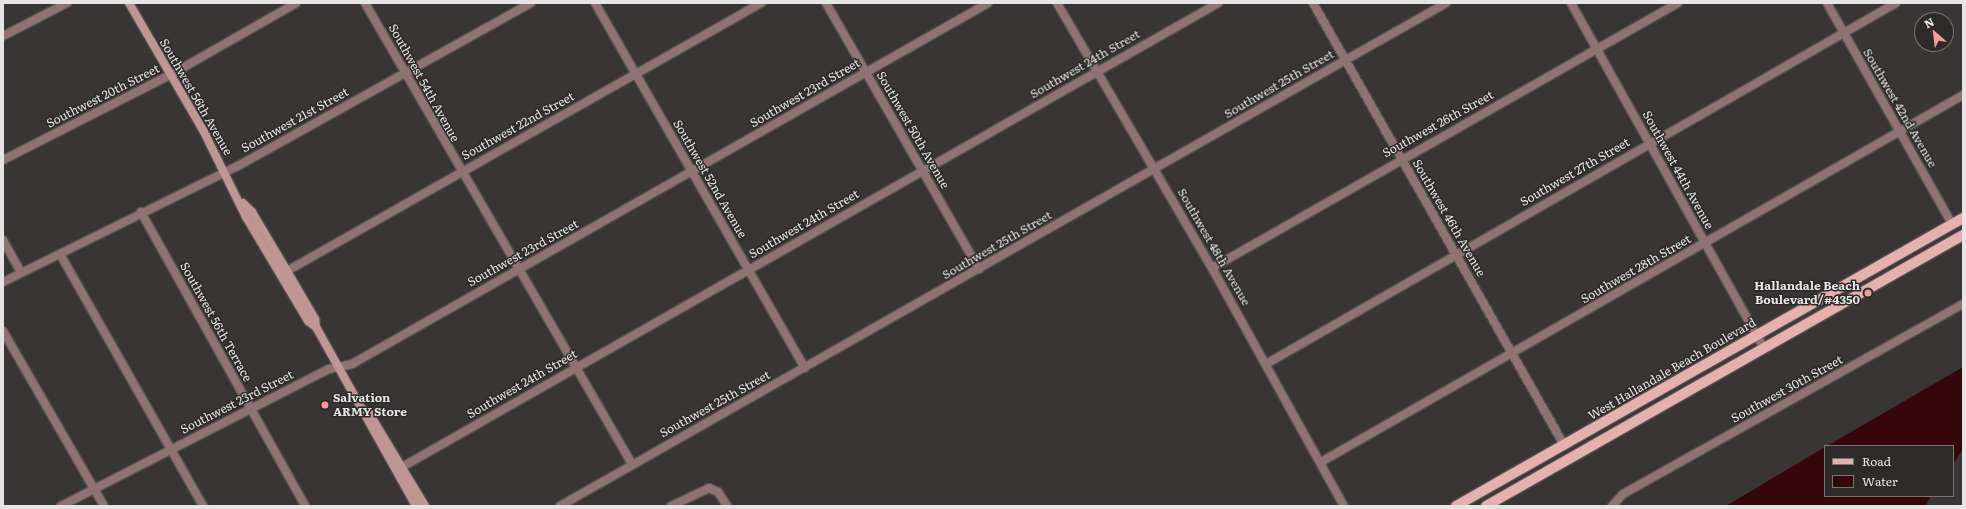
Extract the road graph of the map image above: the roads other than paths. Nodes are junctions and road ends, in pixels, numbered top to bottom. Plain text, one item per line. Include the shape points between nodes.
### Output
1 (67, 3) edge
2 (129, 3) edge
3 (296, 3) edge
4 (366, 3) edge
5 (531, 3) edge
6 (595, 3) edge
7 (761, 3) edge
8 (826, 3) edge
9 (988, 3) edge
10 (1057, 3) edge
11 (1218, 3) edge
12 (1313, 3) edge
13 (1446, 3) edge
14 (1572, 3) edge
15 (1678, 3) edge
16 (1826, 3) edge
17 (1896, 3) edge
18 (1843, 33) junction
19 (3, 36) edge
20 (1597, 49) junction
21 (1346, 60) junction
22 (866, 72) junction
23 (1096, 72) junction
24 (405, 73) junction
25 (636, 74) junction
26 (170, 75) junction
27 (1963, 96) edge
28 (1900, 132) junction
29 (1650, 143) junction
30 (1401, 158) junction
31 (3, 160) edge
32 (1155, 169) junction
33 (922, 170) junction
34 (225, 172) junction
35 (461, 172) junction
36 (692, 172) junction
37 (242, 202) junction
38 (141, 212) junction
39 (1963, 218) edge
40 (1952, 224) junction
41 (1963, 225) edge
42 (1963, 235) edge
43 (3, 240) edge
44 (1950, 242) junction
45 (1706, 243) junction
46 (60, 254) junction
47 (1456, 254) junction
48 (1925, 256) junction
49 (1212, 268) junction
50 (748, 269) junction
51 (518, 270) junction
52 (979, 270) junction
53 (287, 271) junction
54 (21, 272) junction
55 (3, 282) edge
56 (1963, 304) edge
57 (316, 327) junction
58 (3, 331) edge
59 (1758, 335) junction
60 (1764, 348) junction
61 (1512, 353) junction
62 (1266, 364) junction
63 (339, 368) junction
64 (574, 368) junction
65 (805, 368) junction
66 (251, 408) junction
67 (362, 409) junction
68 (1628, 409) junction
69 (1564, 445) junction
70 (171, 449) junction
71 (1573, 456) junction
72 (1321, 462) junction
73 (632, 464) junction
74 (402, 467) junction
75 (94, 490) junction
76 (1498, 498) junction
77 (61, 506) edge
78 (104, 506) edge
79 (203, 506) edge
80 (305, 506) edge
81 (416, 506) edge
82 (425, 506) edge
83 (560, 506) edge
84 (671, 506) edge
85 (727, 506) edge
86 (1344, 506) edge
87 (1456, 506) edge
88 (1486, 506) edge
89 (1612, 506) edge

1 - 19 street
2 - 26 street, Southwest 56th Avenue
3 - 26 street, Southwest 20th Street
4 - 24 street, Southwest 54th Avenue
5 - 24 street, Southwest 21st Street
6 - 25 street, Southwest 52nd Avenue
7 - 25 street, Southwest 22nd Street
8 - 22 street, Southwest 50th Avenue
9 - 22 street, Southwest 23rd Street
10 - 23 street, Southwest 48th Avenue
11 - 23 street, Southwest 24th Street
12 - 21 street, Southwest 46th Avenue
13 - 21 street, Southwest 25th Street
14 - 20 street, Southwest 44th Avenue
15 - 20 street, Southwest 26th Street
16 - 18 street, Southwest 42nd Avenue
17 - 18 street, Southwest 27th Street
18 - 28 street, Southwest 42nd Avenue
18 - 29 street, Southwest 27th Street
20 - 29 street, Southwest 44th Avenue
20 - 30 street, Southwest 26th Street
21 - 30 street, Southwest 46th Avenue
21 - 32 street, Southwest 25th Street
22 - 33 street, Southwest 50th Avenue
22 - 36 street, Southwest 23rd Street
23 - 32 street, Southwest 48th Avenue
23 - 33 street, Southwest 24th Street
24 - 34 street, Southwest 21st Street
24 - 35 street, Southwest 54th Avenue
25 - 35 street, Southwest 22nd Street
25 - 36 street, Southwest 52nd Avenue
26 - 31 street, Southwest 20th Street
26 - 34 street, Southwest 56th Avenue
27 - 28 street, Southwest 28th Street
28 - 40 street, Southwest 42nd Avenue
28 - 45 street, Southwest 28th Street
29 - 45 street, Southwest 44th Avenue
29 - 47 street, Southwest 27th Street
30 - 47 street, Southwest 46th Avenue
30 - 49 street, Southwest 26th Street
32 - 49 street, Southwest 48th Avenue
32 - 52 street, Southwest 25th Street
33 - 50 street, Southwest 24th Street
33 - 52 street, Southwest 50th Avenue
34 - 37 street, Southwest 56th Avenue
34 - 38 street, Southwest 21st Street
35 - 51 street, Southwest 54th Avenue
35 - 53 street, Southwest 22nd Street
36 - 50 street, Southwest 52nd Avenue
36 - 51 street, Southwest 23rd Street
37 - 53 street, Southwest 56th Avenue via 252,212
37 - 57 street, Southwest 56th Avenue via 246,217 308,321
38 - 46 street, Southwest 21st Street
38 - 66 street, Southwest 56th Terrace
39 - 40 main road, West Hallandale Beach Boulevard
40 - 48 main road
40 - 59 main road, West Hallandale Beach Boulevard
41 - 44 main road
42 - 44 main road
43 - 54 street
44 - 48 main road
45 - 59 street, Southwest 44th Avenue
45 - 61 street, Southwest 28th Street
46 - 54 street, Southwest 21st Street
46 - 70 street
47 - 61 street, Southwest 46th Avenue
47 - 62 street, Southwest 27th Street
48 - 60 main road
49 - 62 street, Southwest 48th Avenue
50 - 64 street, Southwest 24th Street
50 - 65 street, Southwest 52nd Avenue
51 - 63 street, Southwest 23rd Street
51 - 64 street, Southwest 54th Avenue
52 - 65 street, Southwest 25th Street
53 - 57 street, Southwest 56th Avenue via 315,319
54 - 55 street, Southwest 21st Street
56 - 89 street, Southwest 30th Street via 1623,494
57 - 63 street, Southwest 56th Avenue
58 - 75 street
59 - 60 street, Southwest 44th Avenue
59 - 68 main road, West Hallandale Beach Boulevard
60 - 71 main road
61 - 69 street, Southwest 46th Avenue
61 - 72 street, Southwest 28th Street
62 - 72 street, Southwest 48th Avenue
63 - 66 street, Southwest 23rd Street via 329,369
63 - 67 street, Southwest 56th Avenue
64 - 73 street, Southwest 54th Avenue
64 - 74 street, Southwest 24th Street
65 - 73 street, Southwest 25th Street
66 - 70 street, Southwest 23rd Street
66 - 80 street, Southwest 56th Terrace
67 - 74 street, Southwest 56th Avenue via 369,413
67 - 81 street, Southwest 56th Avenue via 363,416
68 - 69 main road, West Hallandale Beach Boulevard
68 - 71 main road via 1620,420 1579,443
69 - 76 main road via 1554,460 1509,485
69 - 87 main road, West Hallandale Beach Boulevard
70 - 75 street, Southwest 23rd Street
70 - 79 street
71 - 76 main road
72 - 86 street, Southwest 48th Avenue
73 - 83 street, Southwest 25th Street
74 - 82 street, Southwest 56th Avenue
75 - 77 street, Southwest 23rd Street
75 - 78 street
76 - 88 main road
84 - 85 street via 710,488 718,492

